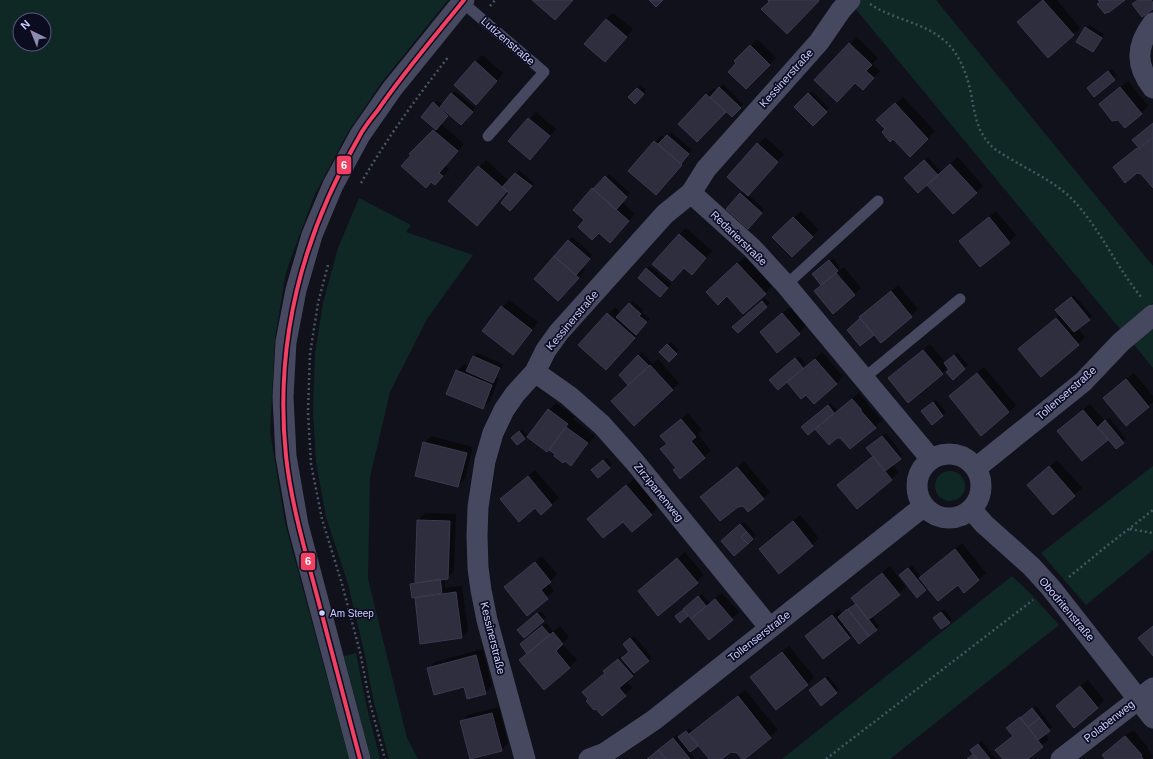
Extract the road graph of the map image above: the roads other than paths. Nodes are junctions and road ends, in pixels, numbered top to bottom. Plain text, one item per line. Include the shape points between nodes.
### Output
1 (463, 1) edge
2 (859, 1) edge
3 (1153, 23) edge
4 (1153, 88) edge
5 (488, 136) dead end
6 (691, 194) junction
7 (878, 201) dead end
8 (786, 285) junction
9 (960, 299) dead end
10 (1149, 308) edge
11 (535, 372) junction
12 (863, 379) junction
13 (931, 460) junction
14 (976, 468) junction
15 (924, 506) junction
16 (971, 509) junction
17 (770, 627) junction
18 (1146, 693) edge
19 (1153, 718) edge
20 (360, 759) edge
21 (525, 759) edge
22 (589, 759) edge
23 (1061, 759) edge

1 - 5 lane, Lutizenstraße via 544,72
1 - 20 street, Lutizenstraße via 392,89 360,135 333,186 312,235 296,290 286,342 283,397 286,456 298,526
2 - 6 street, Kessinerstraße via 841,10 819,42 706,169
3 - 4 street via 1142,40 1140,49 1142,71
6 - 8 street, Redarierstraße via 752,248
6 - 11 street, Kessinerstraße via 665,214 559,332
7 - 8 lane
8 - 12 street, Redarierstraße
9 - 12 lane
10 - 14 street, Tollenserstraße via 1083,382
11 - 17 street, Zirzipanenweg via 570,396 602,425
11 - 21 street, Kessinerstraße via 504,410 493,434 485,461 476,536 478,568 486,612
12 - 13 street, Redarierstraße
13 - 14 street via 940,455 950,454 969,460
13 - 15 street via 919,476 917,487
14 - 16 street via 980,476 981,489 977,502
15 - 16 street via 932,513 952,518 962,516
15 - 17 street, Tollenserstraße
16 - 18 street, Obodritenstraße via 1031,566
17 - 22 street, Tollenserstraße via 654,720 614,747
18 - 19 street, Obodritenstraße
18 - 23 street, Polabenweg

